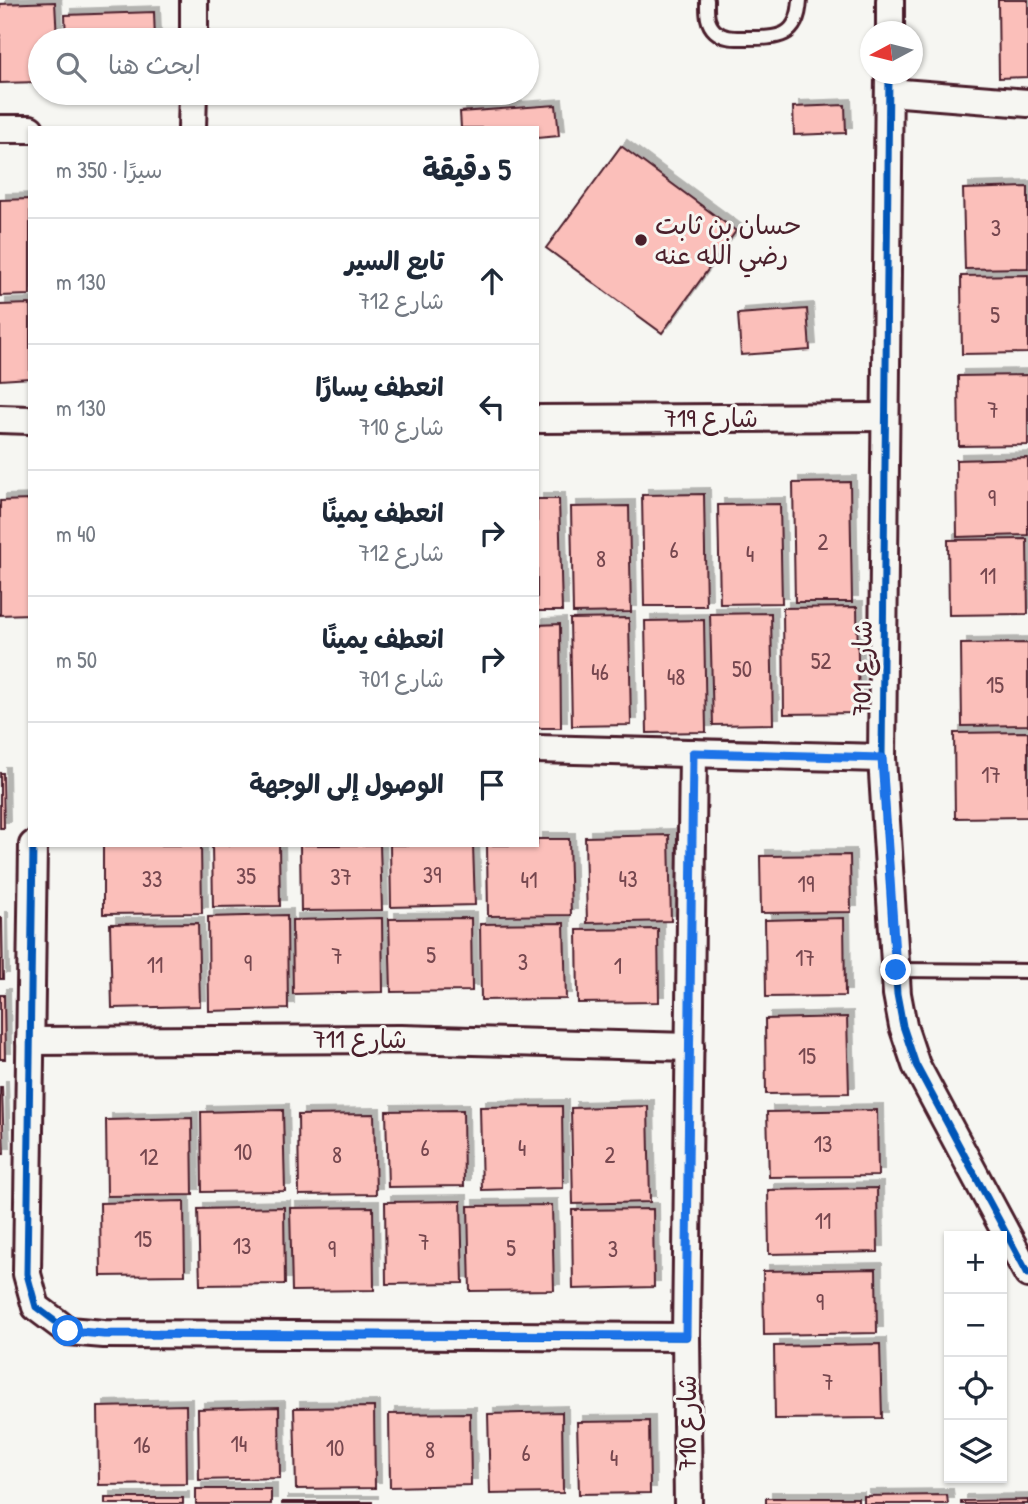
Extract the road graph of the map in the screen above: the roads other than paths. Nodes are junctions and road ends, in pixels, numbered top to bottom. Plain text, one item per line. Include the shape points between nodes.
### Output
1 (194, 0) edge
2 (707, 0) edge
3 (800, 0) edge
4 (890, 0) edge
5 (890, 21) edge
6 (194, 28) edge
7 (889, 84) edge
8 (896, 84) edge
9 (1028, 103) edge
10 (192, 105) edge
11 (192, 126) edge
12 (0, 129) edge
13 (28, 130) edge
14 (885, 417) junction
15 (0, 419) edge
16 (539, 419) edge
17 (28, 420) edge
18 (539, 749) edge
19 (693, 753) junction
20 (882, 758) junction
21 (33, 847) edge
22 (896, 970) junction
23 (1028, 971) edge
24 (30, 1041) junction
25 (690, 1047) junction
26 (1028, 1274) edge
27 (686, 1336) junction
28 (688, 1504) edge

1 - 6 street
2 - 3 lane via 707,18 714,31 726,38 775,38 799,18
4 - 5 street
7 - 14 street, شارع 701
8 - 9 street
10 - 11 street
12 - 13 street
14 - 16 street, شارع 719
14 - 20 street, شارع 701
15 - 17 street
18 - 19 street
19 - 20 street
19 - 25 street, شارع 710
20 - 22 street, شارع 701
21 - 24 street
22 - 23 lane
22 - 26 street, شارع 701 via 903,1026 916,1065
24 - 25 street, شارع 711 via 401,1039
24 - 27 street via 27,1274 36,1307 68,1331
25 - 27 street, شارع 710
27 - 28 street, شارع 710

